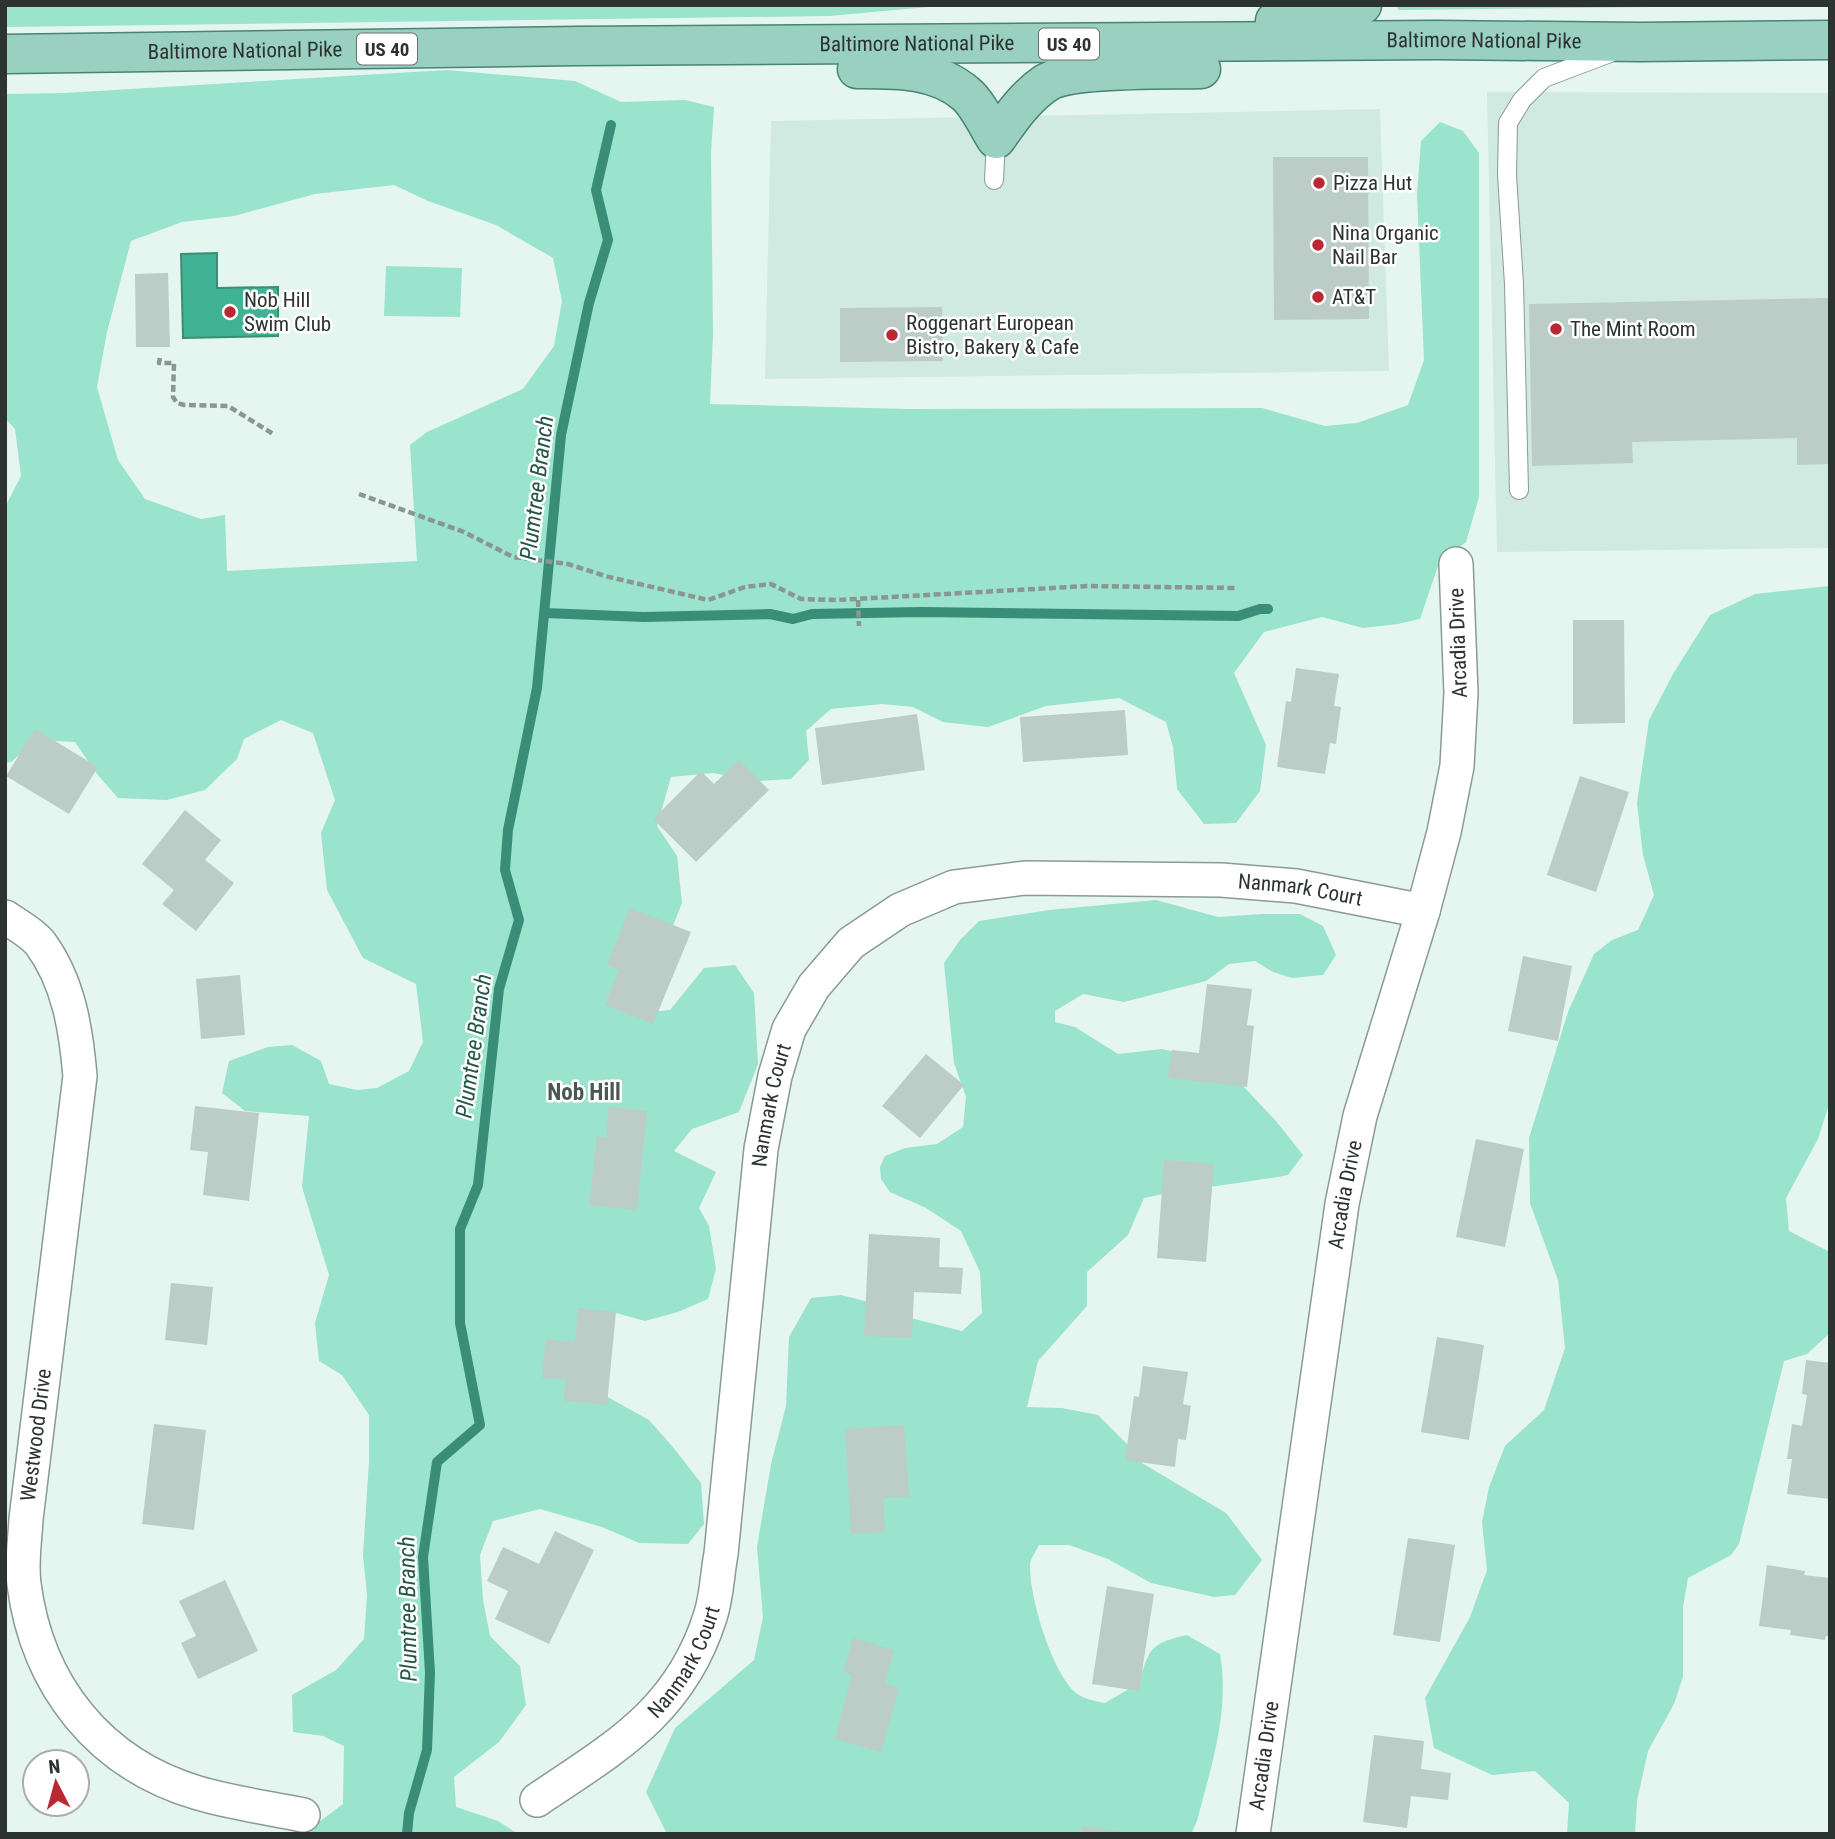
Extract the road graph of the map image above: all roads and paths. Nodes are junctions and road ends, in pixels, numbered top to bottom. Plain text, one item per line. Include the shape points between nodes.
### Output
1 (1362, 5) edge
2 (1436, 40) junction
3 (1830, 40) edge
4 (1640, 42) junction
5 (1089, 44) junction
6 (577, 46) junction
7 (5, 54) edge
8 (996, 139) junction
9 (994, 180) dead end
10 (160, 358) dead end
11 (275, 435) dead end
12 (1519, 490) dead end
13 (359, 494) dead end
14 (1455, 564) dead end
15 (1236, 588) dead end
16 (858, 600) junction
17 (859, 626) dead end
18 (1423, 911) junction
19 (5, 917) edge
20 (537, 1800) dead end
21 (303, 1815) dead end
22 (1253, 1834) edge

1 - 5 main road via 1343,13
2 - 4 main road, Baltimore National Pike / US 40
2 - 5 main road, Baltimore National Pike / US 40
2 - 8 main road via 1280,67 1089,72 1048,81 1025,99
3 - 4 main road, Baltimore National Pike / US 40
4 - 12 lane via 1544,78 1508,123
5 - 6 main road, Baltimore National Pike / US 40
6 - 7 main road, Baltimore National Pike / US 40
6 - 8 main road via 734,72 895,69 937,77 967,95
8 - 9 lane
10 - 11 path via 159,363 174,363 173,397 177,403 228,406
13 - 16 path via 464,532 513,557 568,564 708,600 771,584 802,599
14 - 18 street, Arcadia Drive via 1461,693 1457,766
15 - 16 path via 1088,586
16 - 17 path
18 - 20 street, Nanmark Court via 1296,886 1221,880 1025,878 954,887 900,910 851,943 814,986 789,1028 775,1076 761,1149 711,1616 690,1665 669,1698 625,1741
18 - 22 street, Arcadia Drive via 1360,1116 1342,1204
19 - 21 street, Westwood Drive via 39,942 62,984 76,1030 80,1076 26,1520 23,1582 35,1636 58,1689 92,1732 137,1768 197,1793

